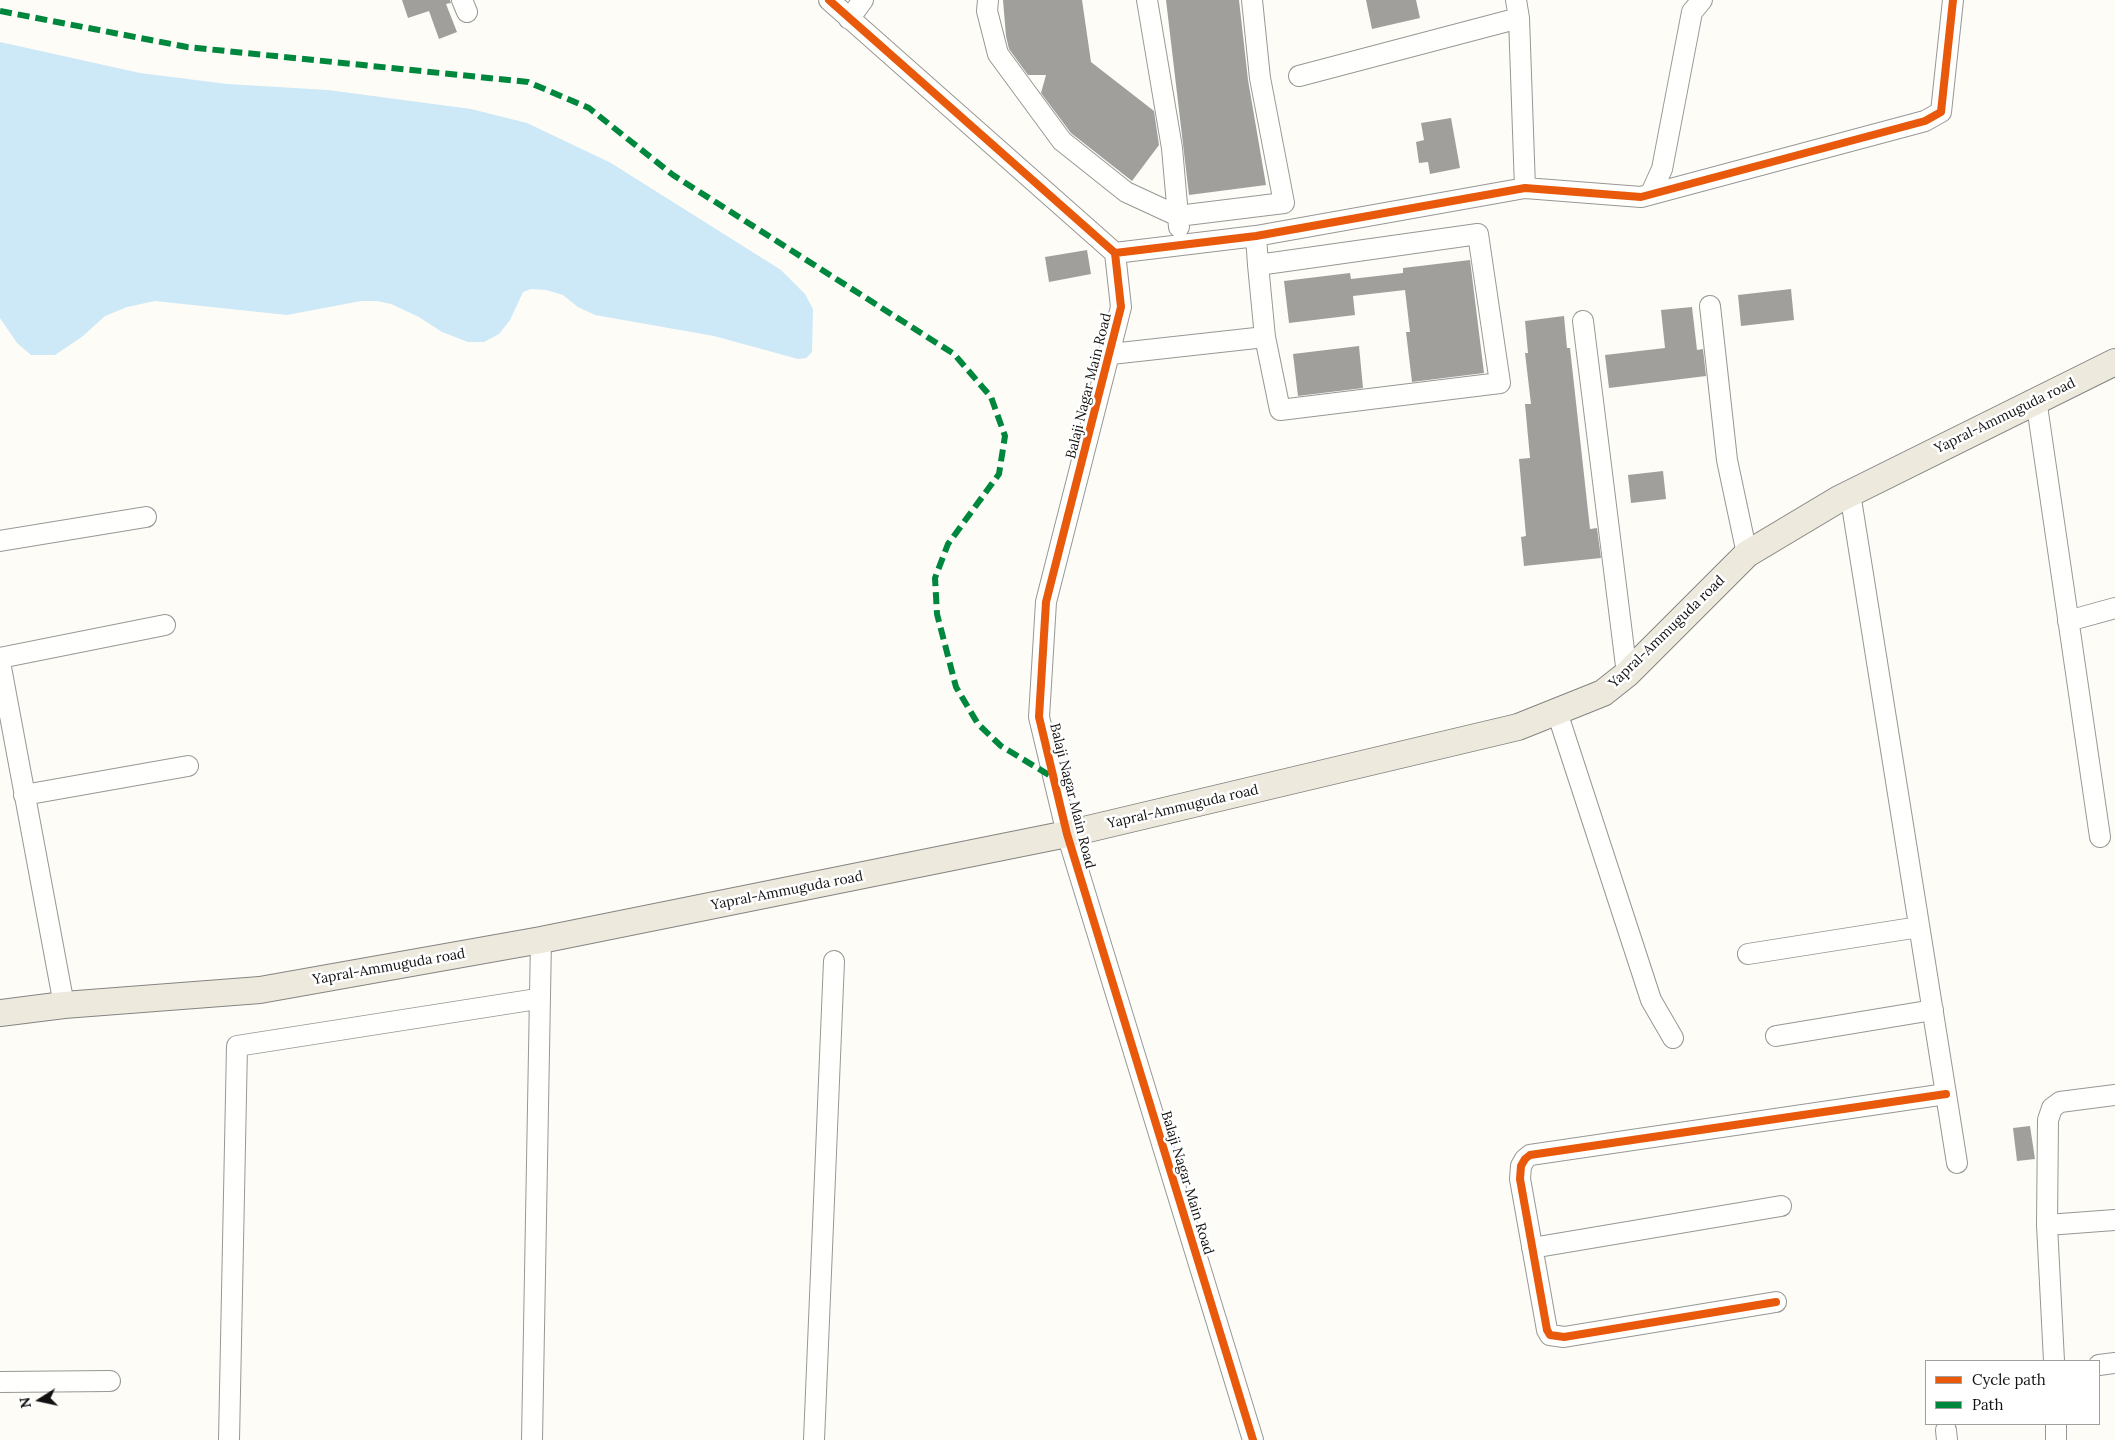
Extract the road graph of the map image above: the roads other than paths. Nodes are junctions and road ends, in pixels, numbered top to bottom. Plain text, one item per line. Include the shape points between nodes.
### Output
1 (829, 0) edge
2 (864, 0) edge
3 (988, 0) edge
4 (1147, 0) edge
5 (1252, 0) edge
6 (1702, 0) edge
7 (1953, 0) edge
8 (1517, 9) edge
9 (849, 19) junction
10 (1299, 76) dead end
11 (1524, 188) junction
12 (1651, 193) junction
13 (1178, 216) junction
14 (1256, 236) junction
15 (1182, 244) junction
16 (1115, 253) junction
17 (1258, 265) junction
18 (1710, 306) dead end
19 (1583, 321) dead end
20 (1266, 337) junction
21 (1111, 354) junction
22 (2115, 362) edge
23 (2036, 399) junction
24 (1850, 493) junction
25 (146, 517) dead end
26 (0, 541) edge
27 (1747, 554) junction
28 (2115, 608) edge
29 (2068, 621) junction
30 (165, 625) dead end
31 (0, 658) edge
32 (0, 662) edge
33 (1627, 674) junction
34 (1558, 712) junction
35 (188, 766) dead end
36 (24, 795) junction
37 (1067, 834) junction
38 (2100, 837) dead end
39 (1919, 927) junction
40 (541, 940) junction
41 (1748, 954) dead end
42 (834, 961) dead end
43 (537, 999) dead end
44 (64, 1004) junction
45 (1932, 1010) junction
46 (0, 1013) edge
47 (1776, 1036) dead end
48 (1673, 1038) dead end
49 (1946, 1094) junction
50 (2115, 1095) edge
51 (1957, 1163) dead end
52 (1781, 1206) dead end
53 (2115, 1220) edge
54 (2047, 1225) junction
55 (1532, 1248) junction
56 (1776, 1302) dead end
57 (2054, 1360) edge
58 (2115, 1363) edge
59 (2100, 1365) edge
60 (0, 1382) edge
61 (110, 1382) dead end
62 (2056, 1425) edge
63 (229, 1440) edge
64 (532, 1440) edge
65 (814, 1440) edge
66 (1253, 1440) edge
67 (2056, 1440) edge

1 - 9 street
2 - 9 street
3 - 13 street via 987,11 998,54 1062,141 1126,192
4 - 13 street via 1172,148
5 - 13 street via 1260,78 1284,202
6 - 12 street via 1692,12 1662,169
7 - 12 street via 1941,112 1925,121
8 - 10 street
8 - 11 street
9 - 16 street
11 - 12 street via 1642,197
11 - 14 street
13 - 15 street
14 - 15 street
14 - 17 street
15 - 16 street
16 - 21 street, Balaji Nagar Main Road via 1121,307
17 - 20 street
17 - 20 street via 1478,234 1500,383 1280,410
18 - 27 street via 1727,460
19 - 33 street
20 - 21 street
21 - 37 street, Balaji Nagar Main Road via 1046,602 1039,717
22 - 23 main road, Yapral-Ammuguda road
23 - 24 main road, Yapral-Ammuguda road
23 - 29 street
24 - 27 main road, Yapral-Ammuguda road
24 - 39 street
25 - 26 street
27 - 33 main road, Yapral-Ammuguda road
28 - 29 street
29 - 38 street
30 - 31 street
32 - 36 street
33 - 34 main road, Yapral-Ammuguda road via 1603,693
34 - 37 main road, Yapral-Ammuguda road via 1518,727
34 - 48 street via 1651,1000
35 - 36 street
36 - 44 street
37 - 40 main road, Yapral-Ammuguda road
37 - 66 street, Balaji Nagar Main Road
39 - 41 street
39 - 45 street
40 - 44 main road, Yapral-Ammuguda road via 260,990
40 - 64 street
42 - 65 street
43 - 63 street via 237,1046
44 - 46 main road, Yapral-Ammuguda road
45 - 47 street
45 - 49 street
49 - 51 street
49 - 55 street via 1530,1155 1521,1166 1520,1179
50 - 54 street via 2060,1102 2052,1108 2048,1120
52 - 55 street
53 - 54 street
54 - 57 street
55 - 56 street via 1546,1330 1550,1335
58 - 59 street
60 - 61 street
62 - 67 street

